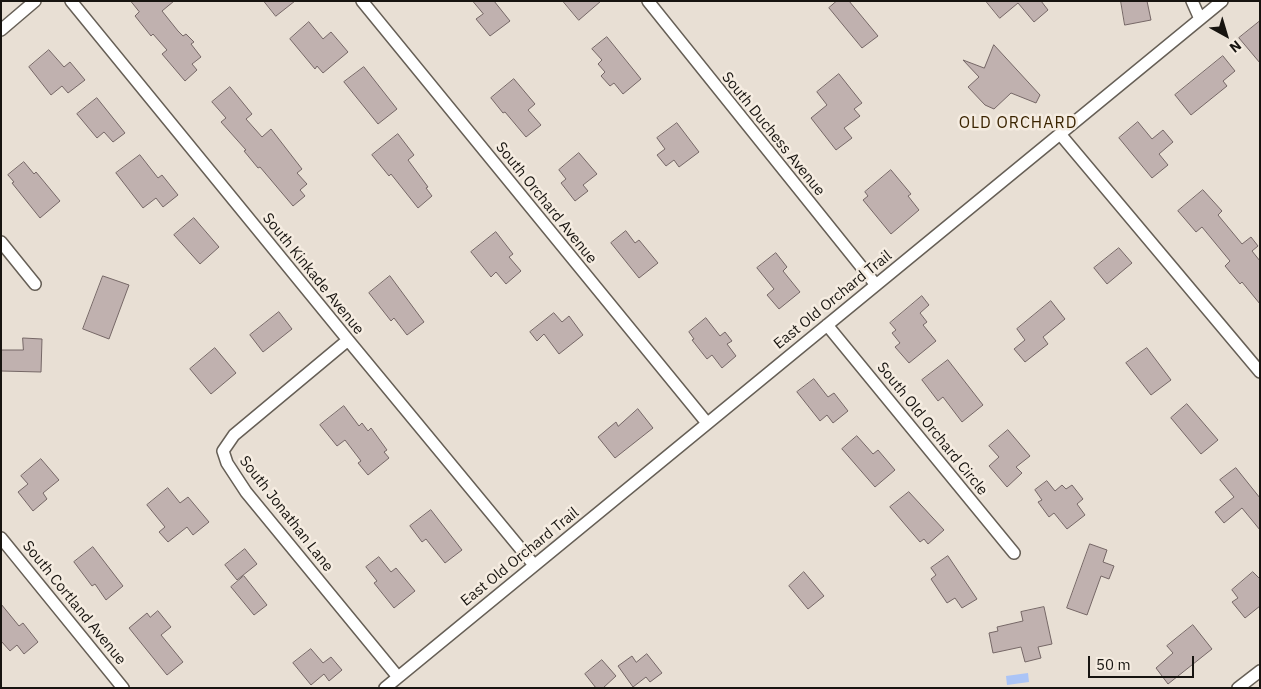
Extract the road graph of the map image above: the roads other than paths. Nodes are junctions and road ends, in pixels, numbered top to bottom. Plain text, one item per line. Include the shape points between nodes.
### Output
1 (35, 1) edge
2 (71, 1) edge
3 (362, 1) edge
4 (648, 1) edge
5 (1192, 1) edge
6 (1222, 1) edge
7 (1200, 20) junction
8 (1, 30) edge
9 (1060, 134) junction
10 (1, 242) edge
11 (35, 284) dead end
12 (876, 285) junction
13 (827, 325) junction
14 (348, 340) junction
15 (1260, 372) edge
16 (707, 423) junction
17 (1, 538) edge
18 (1014, 553) dead end
19 (534, 565) junction
20 (1260, 672) edge
21 (398, 677) junction
22 (123, 688) edge
23 (384, 688) edge
24 (1238, 688) edge

1 - 8 street
2 - 14 street, South Kinkade Avenue
3 - 16 street, South Orchard Avenue
4 - 12 street, South Duchess Avenue
5 - 7 street
6 - 7 street, East Old Orchard Trail
7 - 9 street, East Old Orchard Trail
9 - 12 street, East Old Orchard Trail
9 - 15 street
10 - 11 street
12 - 13 street, East Old Orchard Trail
13 - 16 street, East Old Orchard Trail
13 - 18 street, South Old Orchard Circle
14 - 19 street, South Kinkade Avenue
14 - 21 street, South Jonathan Lane via 234,435 222,451 246,492
16 - 19 street, East Old Orchard Trail
17 - 22 street, South Cortland Avenue
19 - 21 street, East Old Orchard Trail
20 - 24 street
21 - 23 street, East Old Orchard Trail

